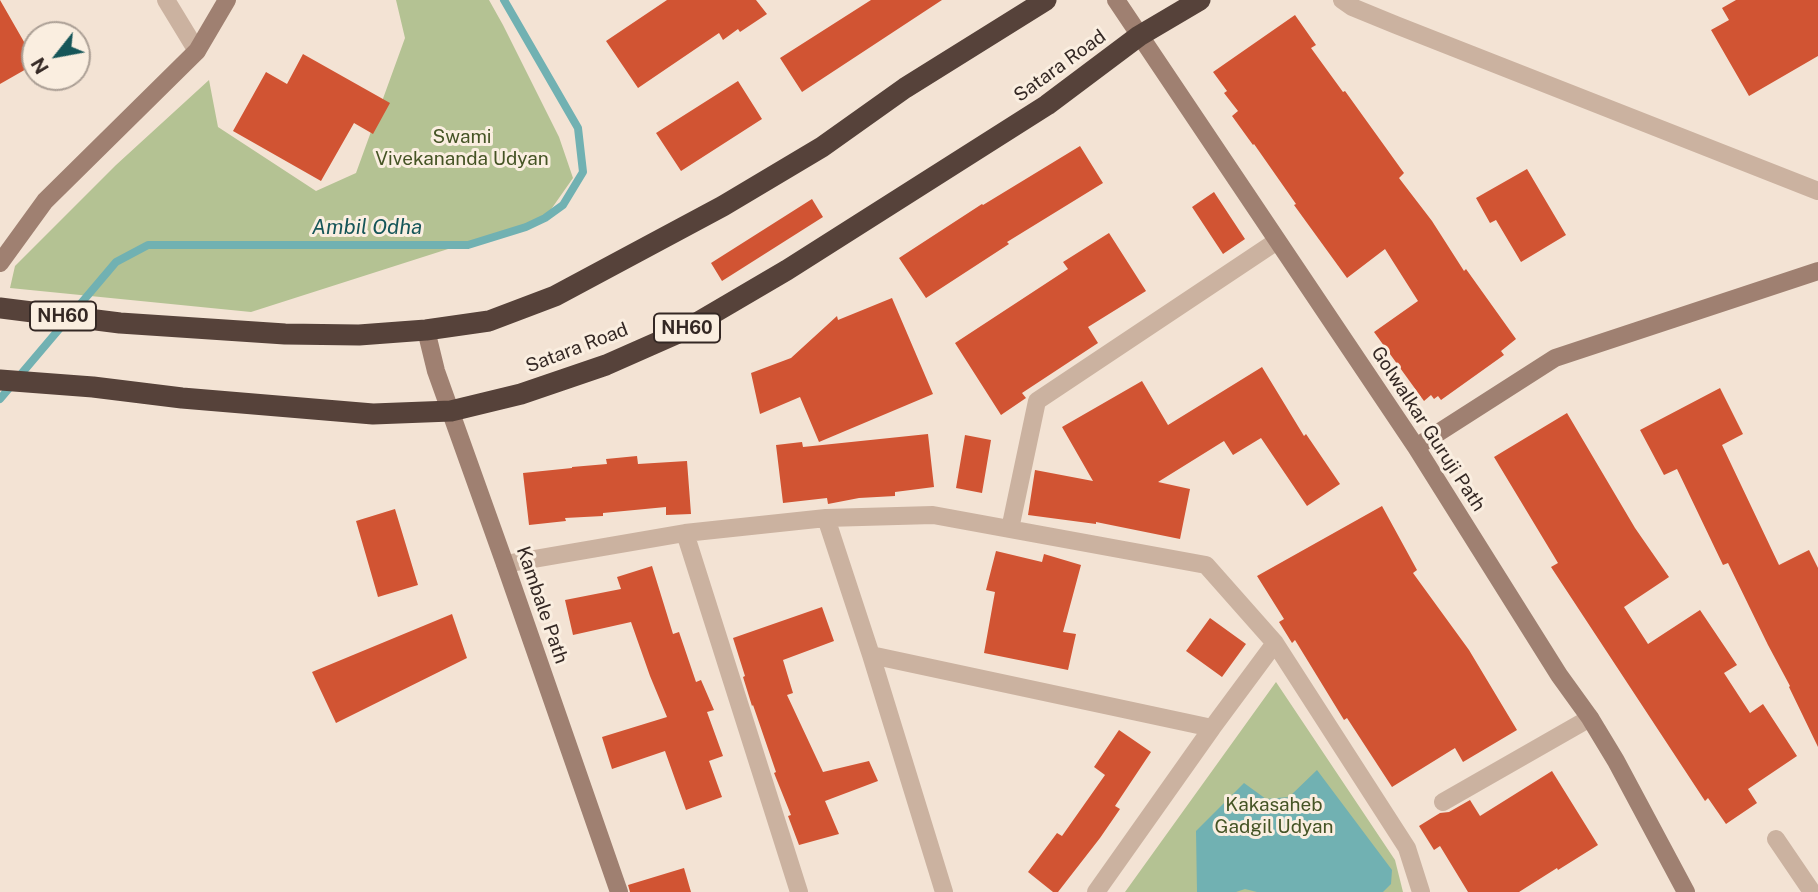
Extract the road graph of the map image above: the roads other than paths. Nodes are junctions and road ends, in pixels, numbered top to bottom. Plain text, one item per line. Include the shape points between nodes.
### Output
1 (166, 0) edge
2 (228, 0) edge
3 (1046, 0) edge
4 (1116, 0) edge
5 (1200, 0) edge
6 (1342, 0) edge
7 (1139, 36) junction
8 (197, 51) junction
9 (1818, 191) edge
10 (1277, 241) junction
11 (0, 263) edge
12 (1818, 271) edge
13 (3, 308) edge
14 (426, 330) junction
15 (0, 380) edge
16 (451, 411) junction
17 (1416, 447) junction
18 (826, 518) junction
19 (1010, 529) junction
20 (685, 533) junction
21 (505, 564) junction
22 (1275, 643) junction
23 (871, 655) junction
24 (1590, 718) junction
25 (1213, 728) junction
26 (1443, 802) dead end
27 (1776, 839) dead end
28 (619, 892) edge
29 (799, 892) edge
30 (944, 892) edge
31 (1096, 892) edge
32 (1421, 892) edge
33 (1686, 892) edge
34 (1812, 892) edge

1 - 8 street
2 - 8 street
3 - 14 highway, NH60 via 905,88 822,147 635,254 555,296 489,321
4 - 7 street, Golwalkar Guruji Path
5 - 7 highway, Satara Road / NH60
6 - 9 street
7 - 10 street, Golwalkar Guruji Path
7 - 16 highway, Satara Road / NH60 via 1047,105 682,331 606,365 521,394
8 - 11 street via 45,201
10 - 17 street, Golwalkar Guruji Path
10 - 19 street via 1037,401
12 - 17 street via 1555,358
13 - 14 highway, NH60 via 120,323 285,334
14 - 16 street, Kambale Path
15 - 16 highway, Satara Road / NH60 via 360,413
16 - 21 street, Kambale Path
17 - 24 street, Golwalkar Guruji Path
18 - 19 street via 933,515
18 - 20 street
18 - 23 street
19 - 22 street via 1206,565
20 - 21 street
20 - 29 street
21 - 28 street, Kambale Path
22 - 25 street
22 - 32 street via 1408,848
23 - 25 street
23 - 30 street
24 - 26 street
24 - 33 street, Golwalkar Guruji Path
25 - 31 street
27 - 34 street

